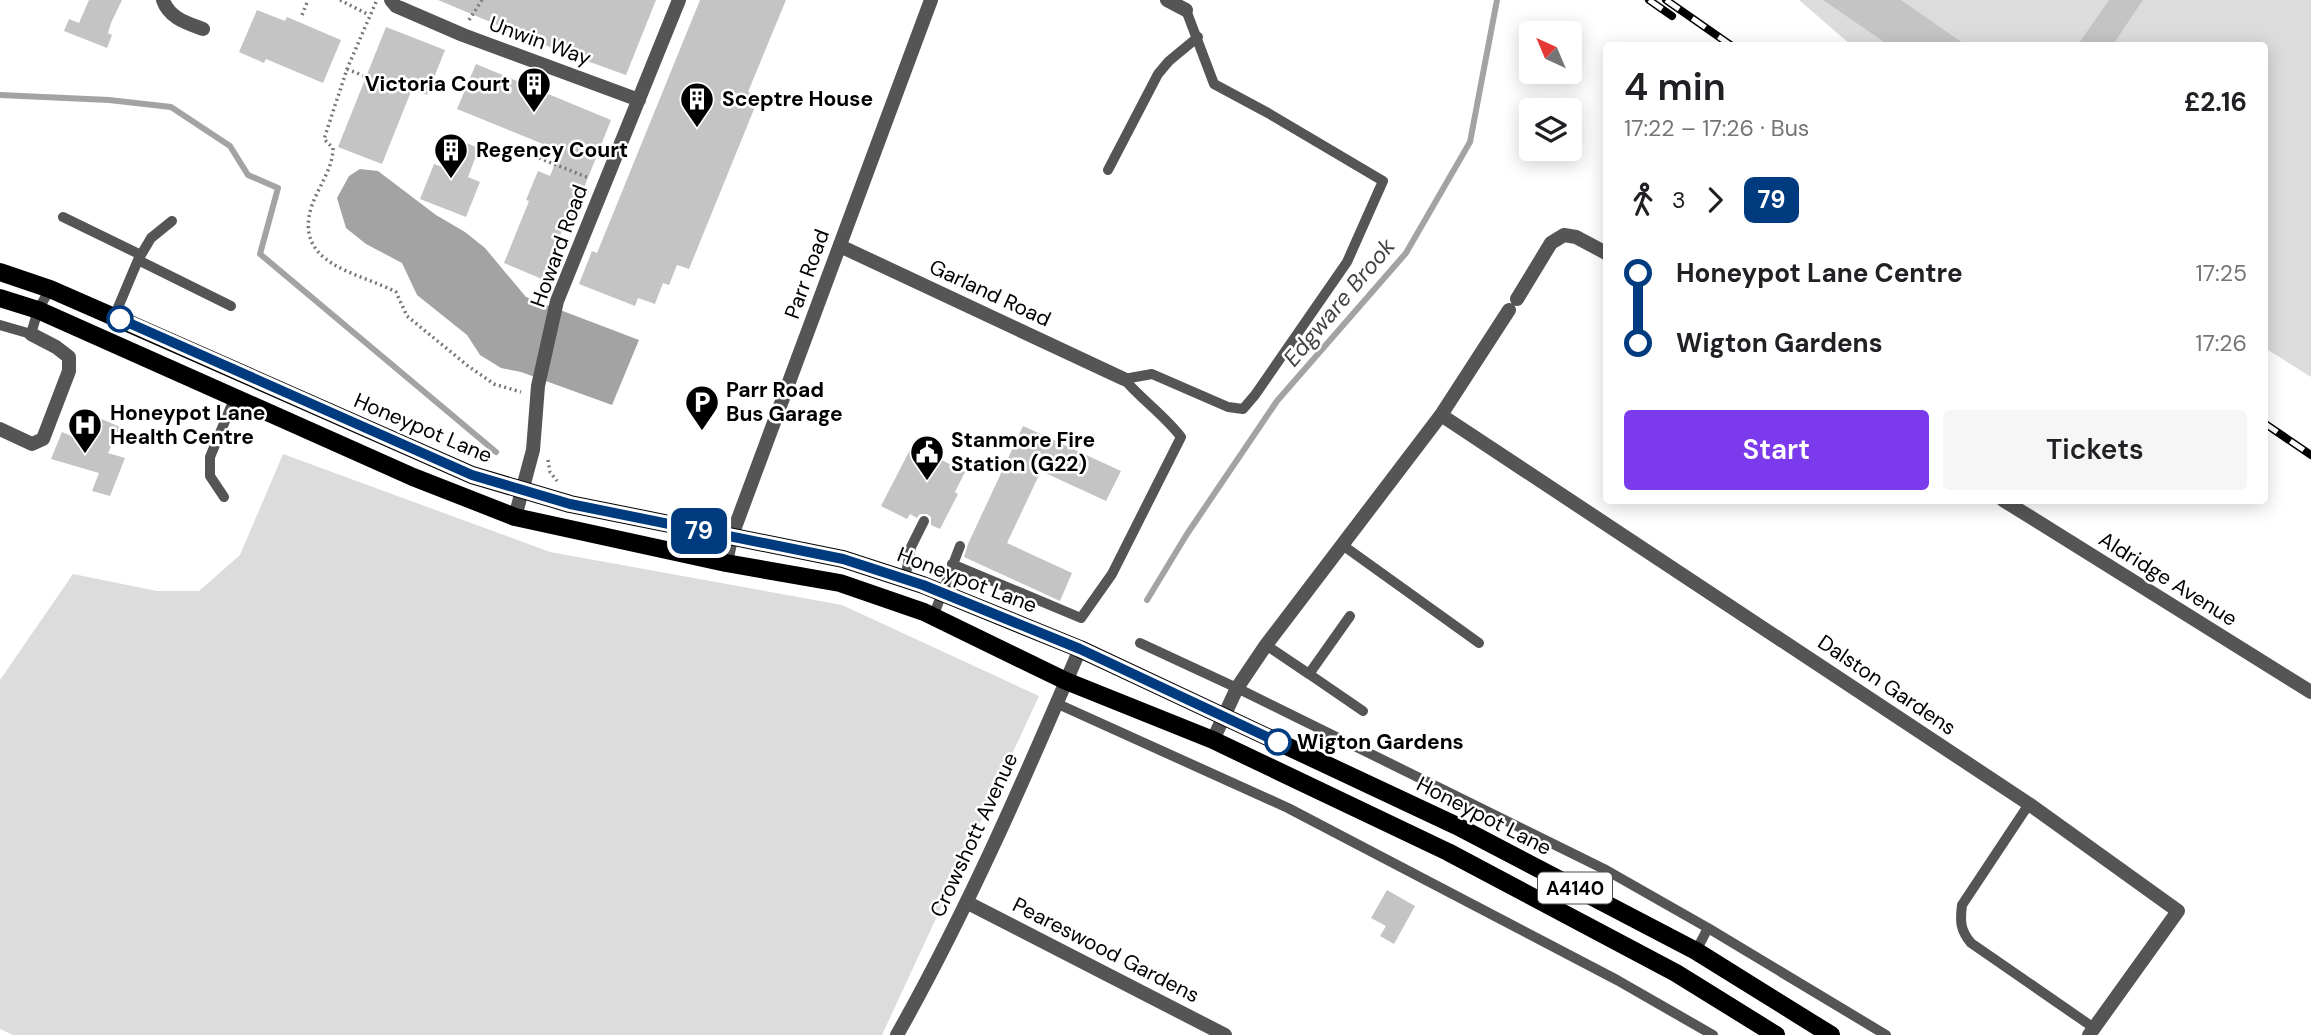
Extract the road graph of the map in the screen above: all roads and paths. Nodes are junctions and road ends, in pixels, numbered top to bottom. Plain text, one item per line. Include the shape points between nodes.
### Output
1 (163, 0) edge
2 (308, 0) edge
3 (340, 0) edge
4 (377, 0) edge
5 (391, 0) edge
6 (482, 0) edge
7 (679, 0) edge
8 (931, 0) edge
9 (1167, 0) edge
10 (1186, 10) joint
11 (302, 15) dead end
12 (369, 15) junction
13 (203, 29) dead end
14 (463, 35) junction
15 (1198, 37) junction
16 (347, 69) junction
17 (364, 76) dead end
18 (639, 100) junction
19 (539, 158) dead end
20 (1108, 170) dead end
21 (596, 180) dead end
22 (63, 217) dead end
23 (172, 221) dead end
24 (839, 246) junction
25 (1603, 251) edge
26 (140, 258) junction
27 (0, 272) edge
28 (50, 289) junction
29 (0, 298) edge
30 (231, 306) dead end
31 (38, 310) junction
32 (114, 317) junction
33 (0, 325) edge
34 (31, 334) junction
35 (1124, 379) junction
36 (533, 389) junction
37 (235, 397) junction
38 (1441, 415) junction
39 (0, 429) edge
40 (547, 456) dead end
41 (567, 486) dead end
42 (522, 491) junction
43 (224, 496) dead end
44 (2009, 504) edge
45 (515, 517) junction
46 (924, 521) dead end
47 (731, 538) junction
48 (1341, 544) junction
49 (960, 546) dead end
50 (726, 563) junction
51 (952, 564) junction
52 (905, 579) junction
53 (942, 592) junction
54 (1350, 616) dead end
55 (933, 617) junction
56 (1140, 643) dead end
57 (1479, 643) dead end
58 (1266, 645) junction
59 (1080, 649) junction
60 (1309, 674) junction
61 (1066, 681) junction
62 (1237, 688) junction
63 (2311, 692) edge
64 (1058, 704) junction
65 (1363, 711) dead end
66 (1224, 716) junction
67 (1213, 740) junction
68 (2029, 804) junction
69 (968, 902) junction
70 (1709, 928) junction
71 (1696, 951) junction
72 (2091, 1031) edge
73 (897, 1035) edge
74 (1224, 1035) edge
75 (1713, 1035) edge
76 (1776, 1035) edge
77 (1831, 1035) edge
78 (1886, 1035) edge

1 - 13 street via 176,19
2 - 11 path
3 - 12 path
4 - 12 path
5 - 14 street, Unwin Way
6 - 14 path
7 - 18 street, Howard Road
8 - 24 street, Parr Road
9 - 10 street
10 - 15 lane
12 - 16 path
14 - 18 street, Unwin Way
15 - 20 lane via 1158,74
15 - 35 lane via 1214,84 1382,181 1347,262 1243,409 1228,407 1152,374
16 - 17 path
16 - 36 path via 324,139 333,148 333,158 312,206 308,229 313,245 330,264 396,292 407,316 494,384
18 - 36 street, Howard Road via 557,301
19 - 21 path
22 - 26 lane
23 - 26 lane via 151,238
24 - 35 street, Garland Road
24 - 47 street, Parr Road
25 - 38 street via 1564,235 1551,243
26 - 30 lane
26 - 32 lane
27 - 28 main road, Honeypot Lane / A4140
28 - 31 lane
28 - 32 main road, Honeypot Lane / A4140
29 - 31 main road, A4140
31 - 34 lane
31 - 37 main road, A4140
32 - 42 main road, Honeypot Lane / A4140 via 472,475
33 - 34 lane
34 - 39 street via 69,357 69,372 43,439 32,444
35 - 51 lane via 1181,437 1112,574 1081,618
36 - 42 street, Howard Road via 533,450
37 - 43 lane via 210,457 210,476
37 - 45 main road, A4140
38 - 48 street
38 - 68 street, Dalston Gardens
40 - 41 path via 550,472
42 - 45 street, Howard Road
42 - 47 main road, Honeypot Lane / A4140
44 - 63 street, Aldridge Avenue
45 - 50 main road, A4140
46 - 52 lane
47 - 50 street, Parr Road
47 - 52 main road, Honeypot Lane / A4140 via 843,559
48 - 57 lane
48 - 58 street
49 - 51 lane
50 - 55 main road, A4140 via 840,583
51 - 53 lane
52 - 53 main road, Honeypot Lane / A4140
53 - 55 lane
53 - 59 main road, Honeypot Lane / A4140
54 - 60 lane
55 - 61 main road, A4140
56 - 62 lane
58 - 60 lane
58 - 62 street
59 - 61 street, Crowshott Avenue
59 - 66 main road, Honeypot Lane / A4140
60 - 65 lane
61 - 64 street, Crowshott Avenue
61 - 67 main road, A4140
62 - 66 street
62 - 70 lane via 1606,870
64 - 69 street, Crowshott Avenue
64 - 75 lane via 1287,808
66 - 67 street
66 - 71 main road, Honeypot Lane / A4140 via 1457,826
67 - 76 main road, A4140 via 1460,858 1676,973
68 - 72 lane via 1962,905 1962,932
68 - 72 street, Dalston Gardens via 2178,911
69 - 73 street, Crowshott Avenue
69 - 74 street, Peareswood Gardens
70 - 71 lane
70 - 78 lane
71 - 77 main road, Honeypot Lane / A4140

